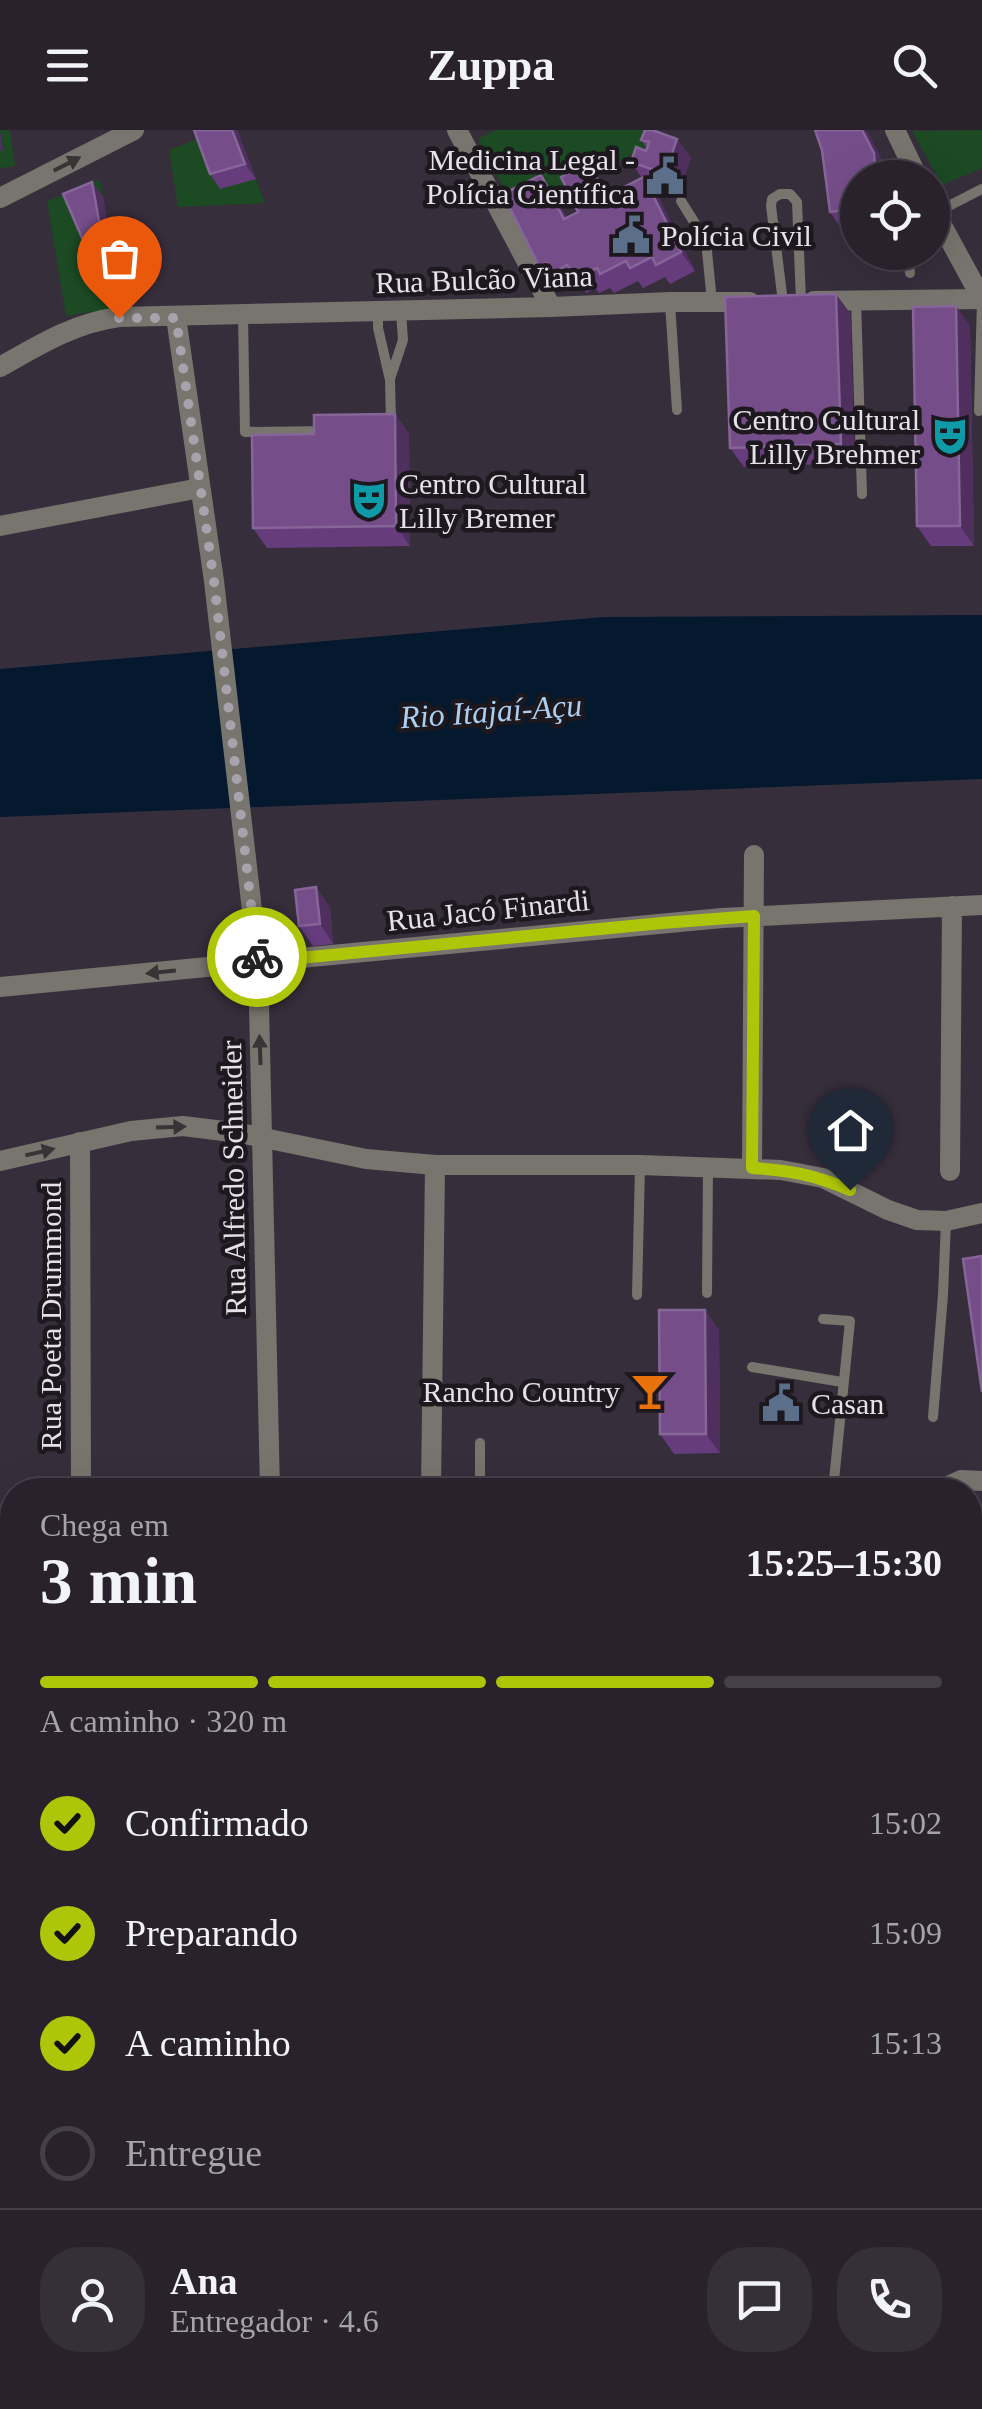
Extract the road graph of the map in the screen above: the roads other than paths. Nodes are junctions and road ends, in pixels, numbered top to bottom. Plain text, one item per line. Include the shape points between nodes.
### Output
1 (134, 130) edge
2 (457, 130) edge
3 (895, 130) edge
4 (909, 160) edge
5 (982, 189) edge
6 (0, 198) edge
7 (680, 201) dead end
8 (950, 204) edge
9 (950, 241) edge
10 (910, 270) edge
11 (910, 273) dead end
12 (982, 299) edge
13 (792, 301) junction
14 (856, 301) junction
15 (670, 302) junction
16 (552, 308) junction
17 (722, 308) junction
18 (378, 312) junction
19 (401, 312) junction
20 (243, 316) junction
21 (176, 318) junction
22 (0, 367) edge
23 (390, 380) junction
24 (678, 410) dead end
25 (979, 411) dead end
26 (380, 421) edge
27 (336, 427) edge
28 (200, 488) junction
29 (862, 494) dead end
30 (0, 526) edge
31 (754, 855) dead end
32 (952, 906) junction
33 (982, 906) edge
34 (754, 916) junction
35 (258, 962) junction
36 (0, 987) edge
37 (262, 1137) junction
38 (80, 1142) junction
39 (0, 1161) edge
40 (436, 1165) junction
41 (640, 1165) junction
42 (708, 1166) junction
43 (752, 1168) junction
44 (950, 1171) dead end
45 (982, 1213) edge
46 (946, 1221) junction
47 (707, 1294) dead end
48 (637, 1295) dead end
49 (824, 1319) dead end
50 (752, 1367) dead end
51 (842, 1382) junction
52 (933, 1417) dead end
53 (480, 1444) dead end
54 (81, 1478) edge
55 (270, 1478) edge
56 (431, 1478) edge
57 (480, 1478) edge
58 (834, 1478) edge

6 -> 1 street
2 - 16 street
3 - 4 street
5 - 8 lane
7 - 17 lane via 706,241
9 - 12 street
10 - 11 lane
12 - 14 street, Rua Bulcão Viana via 918,310
12 - 25 lane
13 - 13 lane via 798,202 780,194 771,206
13 - 14 street, Rua Bulcão Viana
13 - 17 street, Rua Bulcão Viana
14 - 29 lane
15 - 16 street, Rua Bulcão Viana
15 - 17 street, Rua Bulcão Viana
15 - 24 lane
16 - 19 street, Rua Bulcão Viana
18 - 19 street, Rua Bulcão Viana
18 - 20 street, Rua Bulcão Viana
18 - 23 lane
19 - 23 lane via 403,340
20 - 21 street, Rua Bulcão Viana
20 - 27 lane via 245,432
21 - 22 street, Rua Bulcão Viana via 101,320 62,332
21 - 28 street, Rua Alfredo Schneider
23 - 26 lane via 391,421
28 - 30 street
28 - 35 street, Rua Alfredo Schneider
31 - 34 street
32 - 33 street, Rua Jacó Finardi
32 - 34 street, Rua Jacó Finardi
32 - 44 street
34 - 35 street, Rua Jacó Finardi
34 - 43 street
35 -> 36 street, Rua Jacó Finardi
37 -> 35 street, Rua Alfredo Schneider
38 -> 37 street via 182,1126
37 - 40 street via 366,1159
37 - 55 street, Rua Alfredo Schneider
39 -> 38 street
38 - 54 street, Rua Poeta Drummond
40 - 41 street
40 - 56 street
41 - 42 street
41 - 48 lane
42 - 43 street
42 - 47 lane
43 - 46 street via 813,1176 904,1217
45 - 46 street
46 - 52 lane
49 - 51 lane via 850,1322
50 - 51 lane
51 - 58 lane
53 - 57 lane

